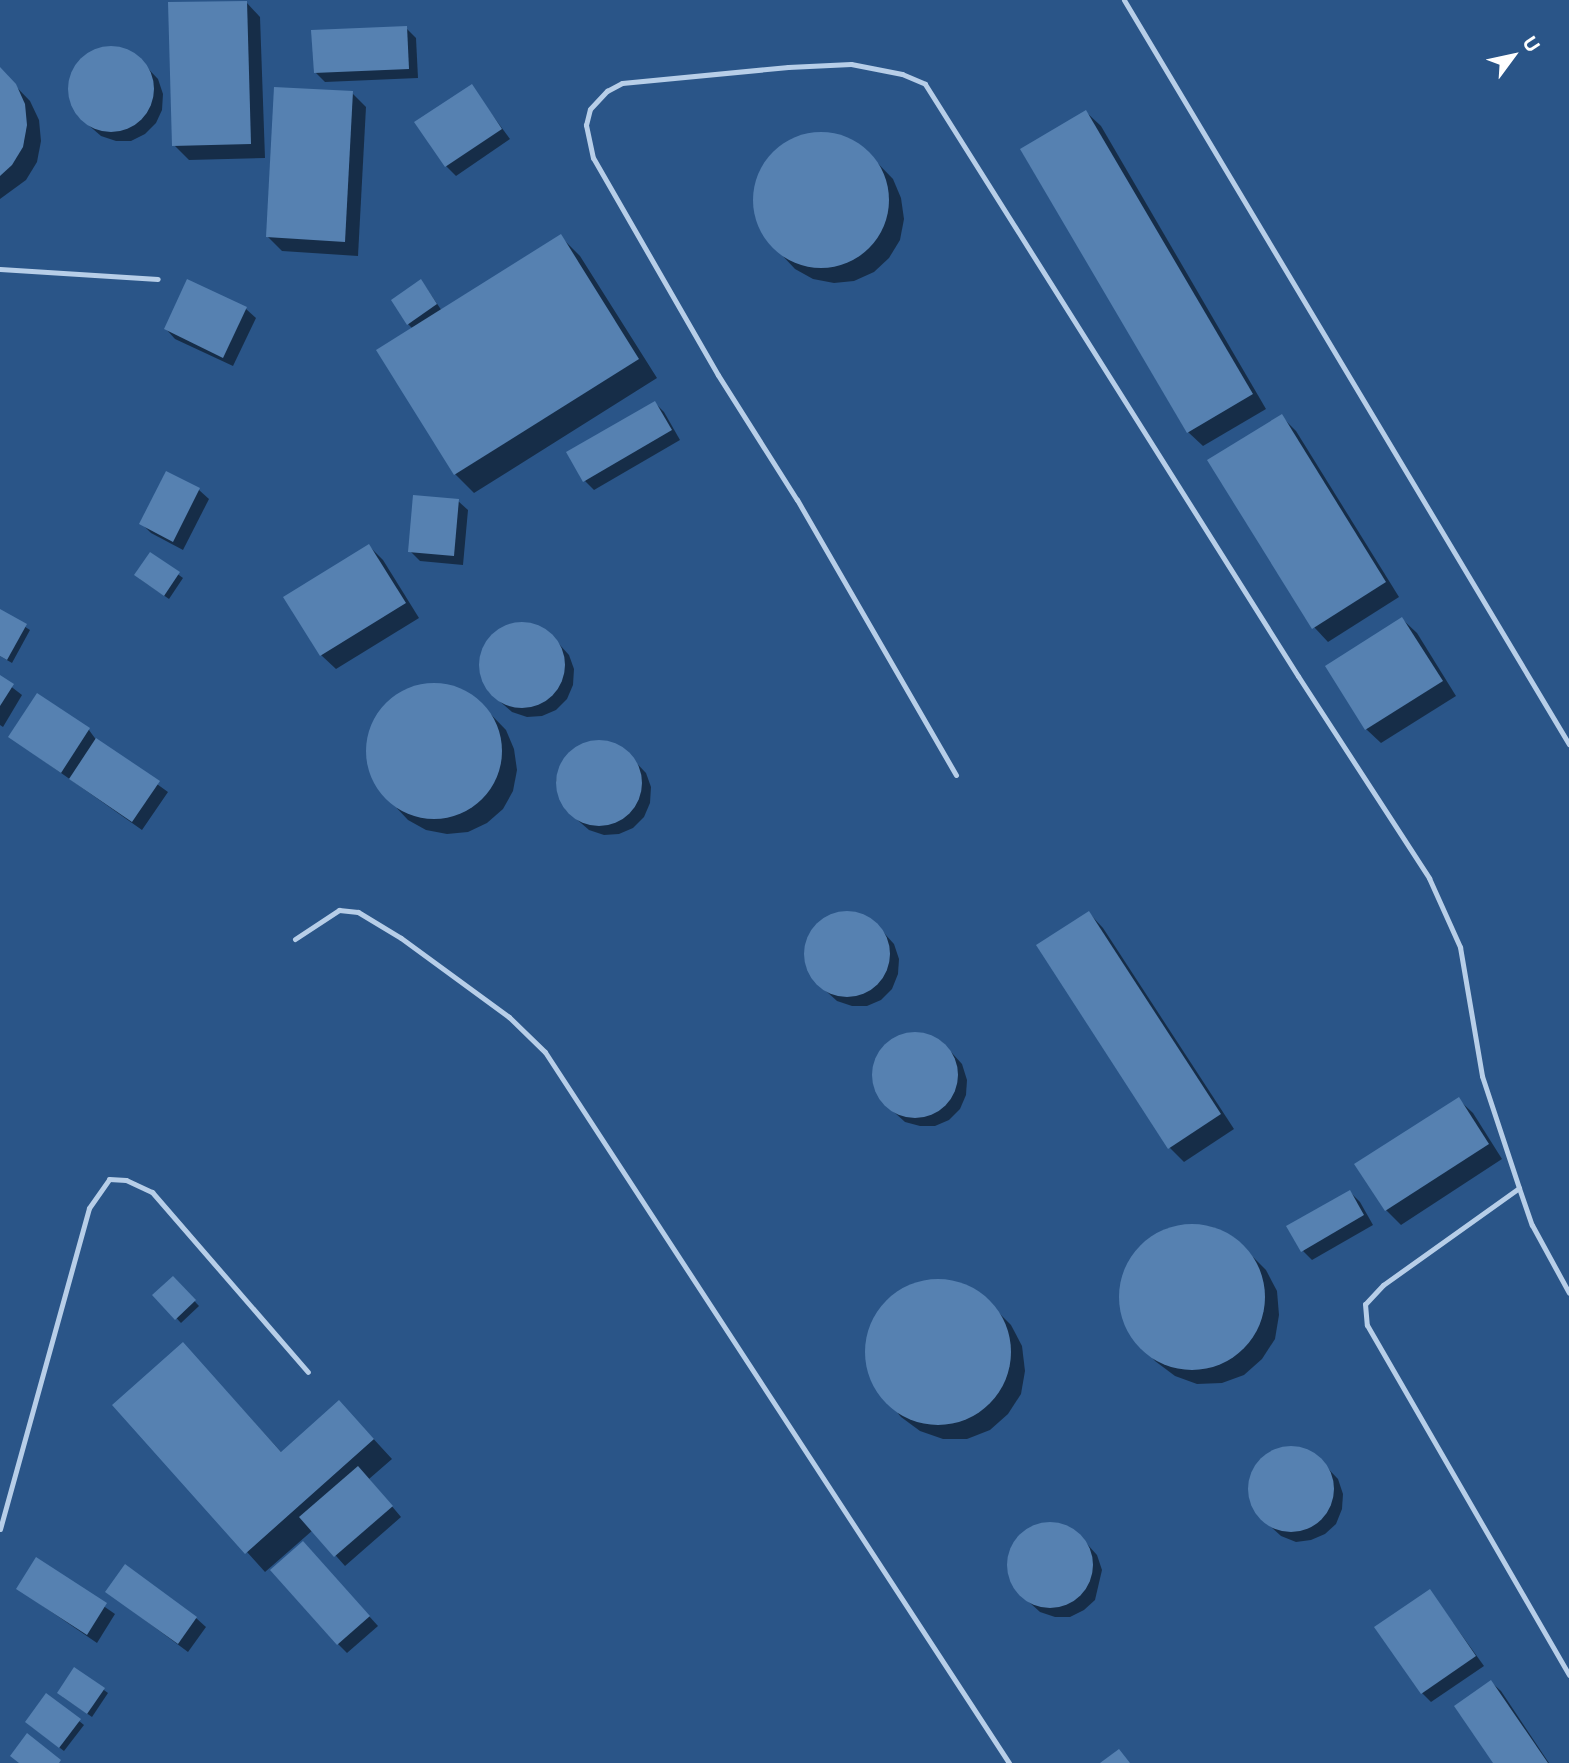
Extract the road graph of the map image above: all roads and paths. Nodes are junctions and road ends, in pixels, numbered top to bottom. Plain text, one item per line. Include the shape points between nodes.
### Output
1 (1124, 0) edge
2 (0, 269) edge
3 (158, 279) dead end
4 (1569, 744) edge
5 (956, 775) dead end
6 (295, 939) dead end
7 (1519, 1188) junction
8 (1569, 1293) edge
9 (308, 1372) dead end
10 (0, 1529) edge
11 (1569, 1675) edge
12 (1009, 1763) edge

1 - 4 lane
2 - 3 lane
5 - 7 lane via 593,158 586,125 590,109 622,83 851,64 902,74 925,84 1429,878 1460,947 1482,1076
6 - 12 lane via 340,910 358,912 509,1017 545,1052
7 - 8 lane via 1532,1225
7 - 11 lane via 1383,1285 1365,1304 1367,1325
9 - 10 lane via 152,1192 126,1180 108,1179 89,1208

